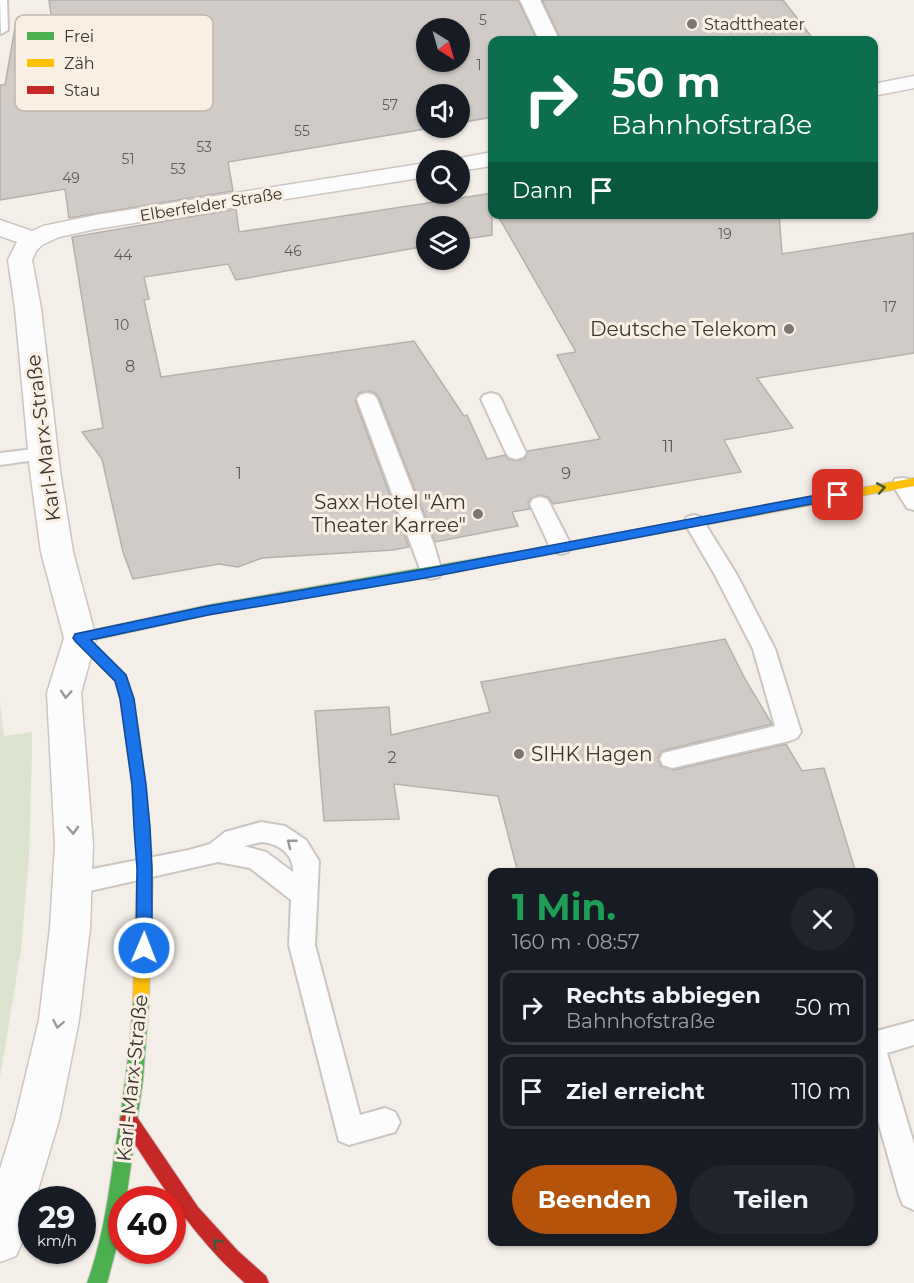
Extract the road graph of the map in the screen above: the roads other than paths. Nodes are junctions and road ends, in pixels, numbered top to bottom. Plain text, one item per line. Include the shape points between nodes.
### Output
1 (0, 0) edge
2 (530, 0) edge
3 (1, 30) edge
4 (547, 36) edge
5 (914, 82) edge
6 (878, 89) edge
7 (488, 160) edge
8 (470, 162) edge
9 (416, 172) edge
10 (0, 227) edge
11 (33, 240) junction
12 (367, 399) dead end
13 (491, 399) dead end
14 (516, 453) dead end
15 (43, 454) junction
16 (0, 459) edge
17 (908, 483) edge
18 (914, 503) edge
19 (540, 504) dead end
20 (694, 522) junction
21 (561, 547) junction
22 (431, 572) junction
23 (80, 638) junction
24 (672, 759) dead end
25 (145, 869) junction
26 (72, 884) junction
27 (914, 1033) edge
28 (878, 1044) edge
29 (878, 1071) edge
30 (129, 1120) junction
31 (385, 1122) dead end
32 (914, 1195) edge
33 (0, 1240) edge
34 (97, 1283) edge
35 (259, 1283) edge

1 - 3 lane
2 - 4 street
5 - 6 street
7 - 8 street
9 - 11 street, Elberfelder Straße via 96,222 52,231
10 - 11 street
11 - 15 street, Karl-Marx-Straße via 20,260
12 - 22 lane
13 - 14 lane
15 - 16 lane
15 - 23 street, Karl-Marx-Straße via 57,552
17 - 18 lane
20 -> 17 street
19 - 21 lane
20 - 21 street
20 - 24 lane via 764,649 789,732
21 - 22 street
22 - 23 street via 208,610
23 - 25 street, Karl-Marx-Straße via 121,679 127,699
23 -> 26 street via 64,693 74,845
25 - 26 lane
25 - 30 street, Karl-Marx-Straße via 139,1053
25 - 31 lane via 218,852 257,859 303,895 302,945 348,1131
26 -> 33 street via 59,1020 37,1120
27 - 28 lane
29 - 32 lane
30 - 34 street, Karl-Marx-Straße via 106,1259
35 -> 30 street via 191,1213

